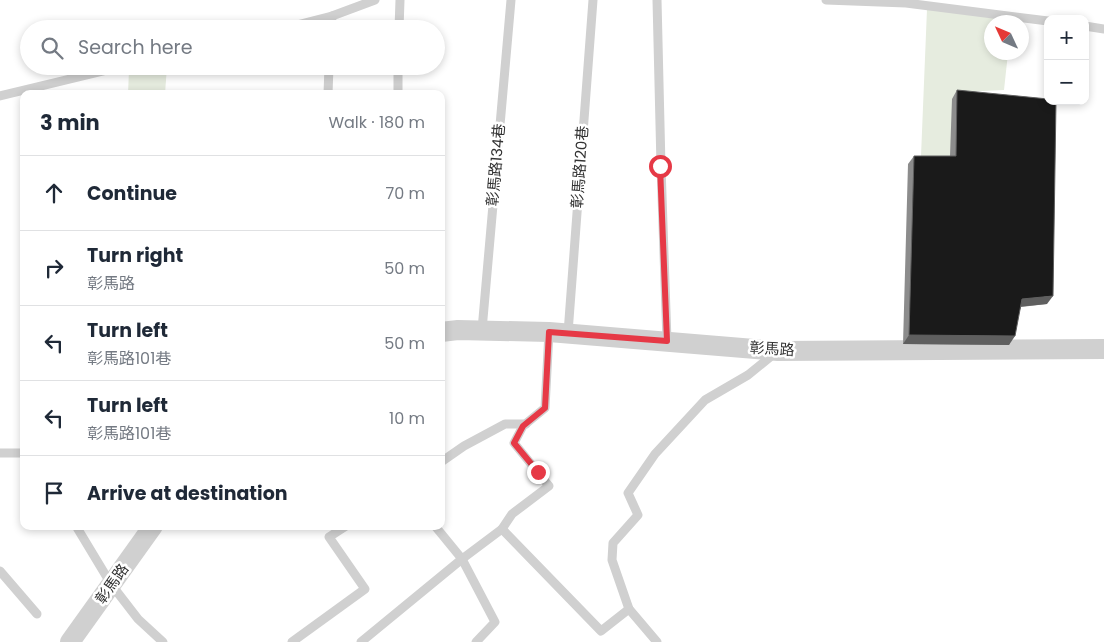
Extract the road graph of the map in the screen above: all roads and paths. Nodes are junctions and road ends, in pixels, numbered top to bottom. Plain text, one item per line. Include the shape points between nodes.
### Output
1 (375, 0) edge
2 (400, 0) edge
3 (511, 0) edge
4 (593, 0) edge
5 (657, 0) edge
6 (826, 0) edge
7 (332, 16) junction
8 (316, 20) edge
9 (332, 20) edge
10 (399, 20) edge
11 (1044, 20) edge
12 (1089, 27) edge
13 (1104, 29) edge
14 (87, 75) edge
15 (329, 75) edge
16 (398, 75) edge
17 (25, 90) edge
18 (328, 90) edge
19 (398, 90) edge
20 (20, 91) edge
21 (0, 96) edge
22 (482, 330) junction
23 (445, 332) edge
24 (558, 333) junction
25 (667, 341) junction
26 (1104, 349) edge
27 (778, 351) junction
28 (526, 424) junction
29 (0, 453) edge
30 (20, 453) edge
31 (445, 459) edge
32 (502, 529) junction
33 (78, 530) edge
34 (150, 530) edge
35 (340, 530) edge
36 (438, 530) edge
37 (462, 560) junction
38 (0, 571) edge
39 (111, 584) junction
40 (629, 609) junction
41 (36, 614) dead end
42 (70, 642) edge
43 (163, 642) edge
44 (292, 642) edge
45 (361, 642) edge
46 (476, 642) edge
47 (657, 642) edge

1 - 7 lane
2 - 10 lane
3 - 22 lane, 彰馬路134巷
4 - 24 lane, 彰馬路120巷
5 - 25 lane
6 - 11 lane via 906,2
7 - 8 lane
7 - 9 lane
12 - 13 lane
14 - 17 lane
15 - 18 lane
16 - 19 lane
20 - 21 lane
22 - 23 street, 彰馬路
22 - 24 street, 彰馬路
24 - 25 street, 彰馬路
24 - 28 lane, 彰馬路120巷 via 545,408
25 - 27 street, 彰馬路
26 - 27 street, 彰馬路
27 - 40 lane via 748,376 704,400 655,454 628,493 638,515 613,543 612,560
28 - 31 lane via 506,424
28 - 32 lane via 514,443 549,486 512,514
29 - 30 lane
32 - 37 lane
32 - 40 lane via 601,631
33 - 39 lane
34 - 39 street, 彰馬路
35 - 44 lane via 329,537 365,589
36 - 37 lane
37 - 45 lane
37 - 46 lane via 495,622
38 - 41 lane
39 - 42 street, 彰馬路
39 - 43 lane via 138,619
40 - 47 lane

